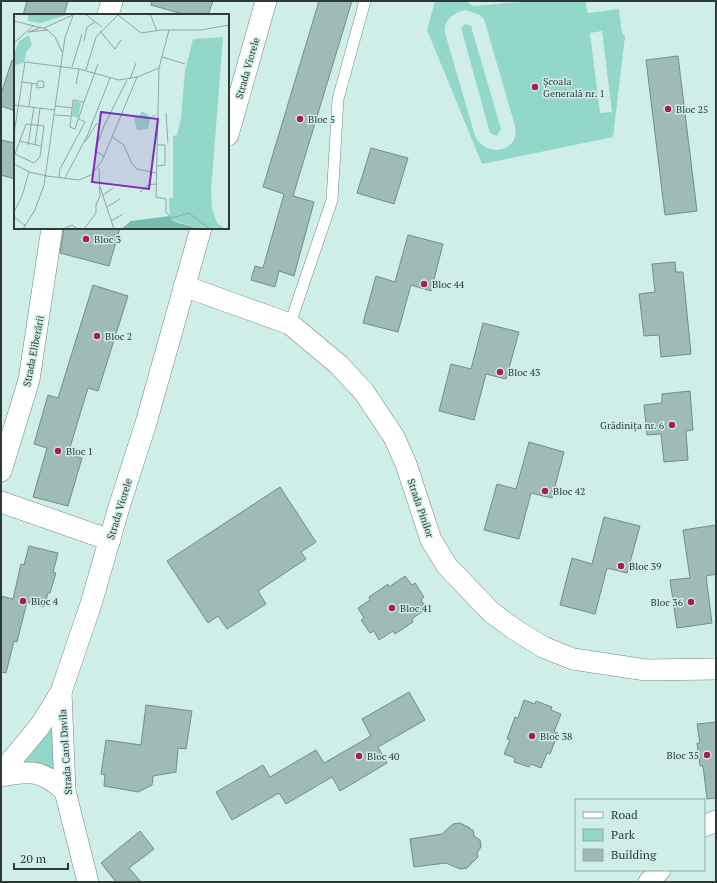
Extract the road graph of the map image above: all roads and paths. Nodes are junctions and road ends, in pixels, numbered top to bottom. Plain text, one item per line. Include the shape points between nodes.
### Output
1 (112, 1) edge
2 (266, 1) edge
3 (365, 1) edge
4 (108, 14) edge
5 (229, 131) edge
6 (52, 229) edge
7 (201, 229) edge
8 (184, 286) junction
9 (290, 324) junction
10 (1, 471) edge
11 (1, 502) edge
12 (110, 540) junction
13 (716, 669) edge
14 (61, 692) junction
15 (1, 774) edge
16 (65, 791) junction
17 (716, 821) edge
18 (705, 826) edge
19 (84, 861) junction
20 (659, 871) edge
21 (88, 882) edge
22 (92, 882) edge
23 (649, 882) edge

1 - 4 street
2 - 5 street, Strada Viorele
3 - 9 lane via 338,99 332,200
6 - 10 street, Strada Eliberării via 29,380
7 - 8 street, Strada Viorele
8 - 9 street, Strada Pinilor
8 - 12 street, Strada Viorele
9 - 13 street, Strada Pinilor via 338,365 368,398 394,437 406,464 431,540 447,566 491,612 543,647 572,660 646,670
11 - 12 street
12 - 14 street, Strada Viorele
14 - 15 street, Strada Viorele via 40,726
14 - 16 street, Strada Carol Davila
15 - 16 street via 40,773 52,778
16 - 19 street, Strada Carol Davila
17 - 18 street
19 - 21 street, Strada Carol Davila
19 - 22 street
20 - 23 street

